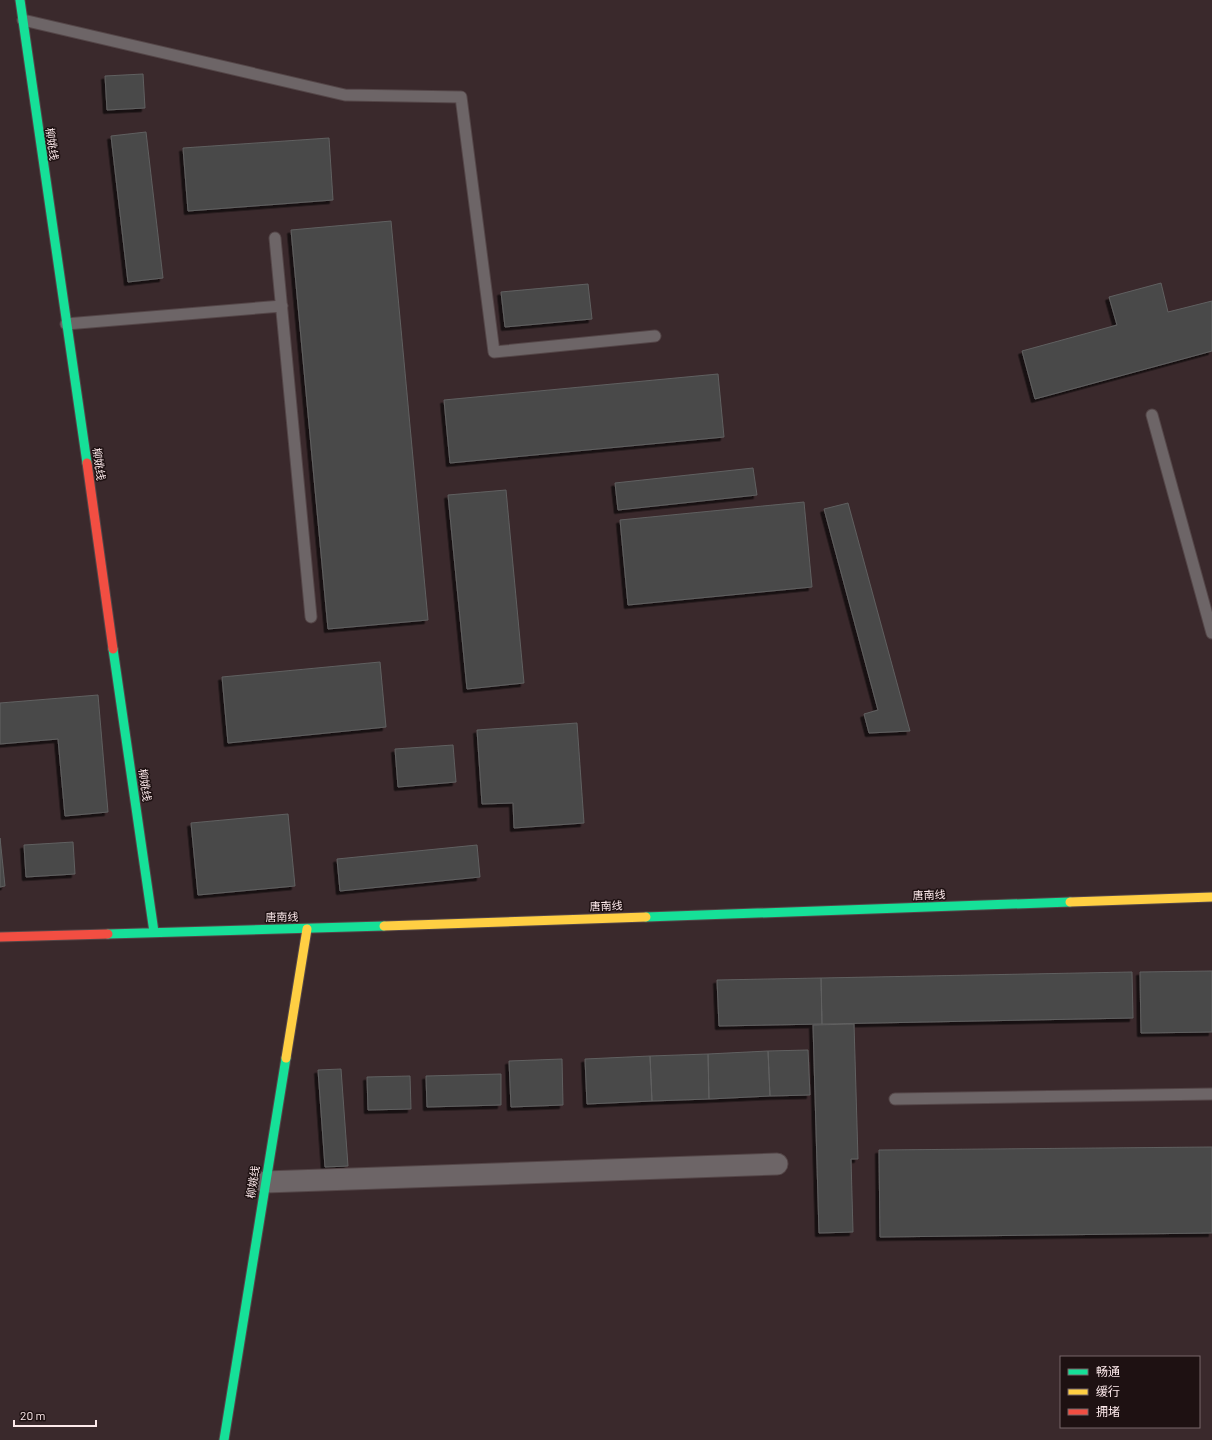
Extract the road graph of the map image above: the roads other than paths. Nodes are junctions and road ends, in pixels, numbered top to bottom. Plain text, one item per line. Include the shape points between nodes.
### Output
1 (20, 0) edge
2 (23, 20) junction
3 (275, 238) dead end
4 (282, 306) junction
5 (66, 324) junction
6 (655, 336) dead end
7 (1152, 415) dead end
8 (311, 617) dead end
9 (1212, 633) edge
10 (1212, 897) edge
11 (307, 929) junction
12 (154, 932) junction
13 (0, 937) edge
14 (1212, 1094) edge
15 (895, 1099) dead end
16 (777, 1164) dead end
17 (265, 1182) junction
18 (224, 1440) edge

1 - 2 street, 柳姚线
2 - 5 street, 柳姚线
2 - 6 lane via 345,95 461,97 494,352
3 - 4 lane
4 - 5 lane
4 - 8 lane
5 - 12 street, 柳姚线
7 - 9 lane
10 - 11 street, 唐南线
11 - 12 street, 唐南线
11 - 17 street, 柳姚线
12 - 13 street, 唐南线
14 - 15 lane
16 - 17 street
17 - 18 street, 柳姚线

